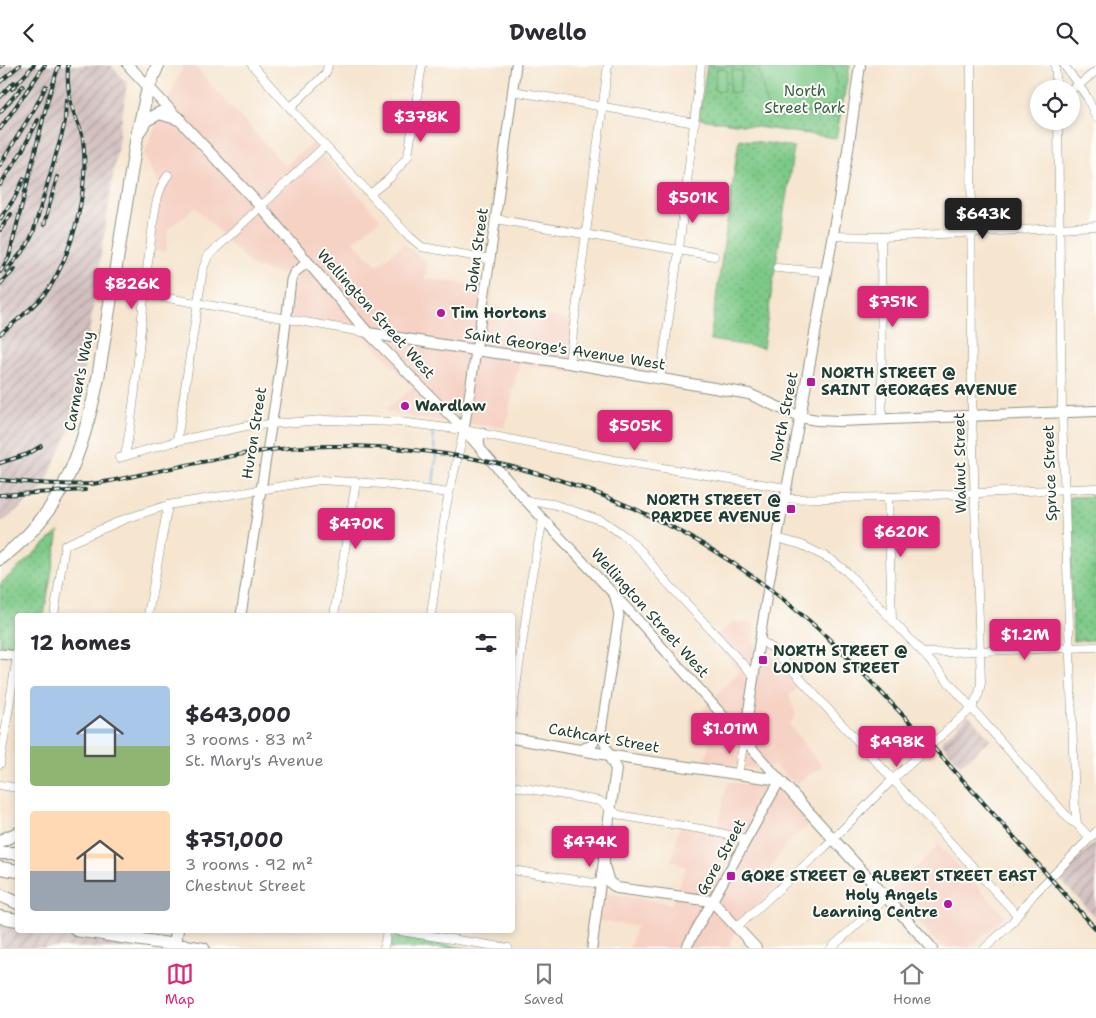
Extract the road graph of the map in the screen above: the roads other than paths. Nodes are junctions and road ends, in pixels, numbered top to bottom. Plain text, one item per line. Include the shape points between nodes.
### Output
1 (128, 65) edge
2 (158, 65) edge
3 (252, 65) edge
4 (328, 65) edge
5 (422, 65) edge
6 (516, 65) edge
7 (608, 65) edge
8 (701, 65) edge
9 (860, 65) edge
10 (971, 65) edge
11 (1055, 65) edge
12 (1064, 65) edge
13 (1096, 71) edge
14 (1056, 80) edge
15 (1075, 80) edge
16 (1080, 84) edge
17 (1080, 86) edge
18 (148, 88) junction
19 (513, 91) junction
20 (603, 106) junction
21 (290, 108) junction
22 (1096, 117) edge
23 (179, 119) junction
24 (695, 123) junction
25 (1058, 130) edge
26 (137, 136) junction
27 (325, 146) junction
28 (168, 175) dead end
29 (370, 194) junction
30 (261, 207) junction
31 (495, 219) junction
32 (1096, 226) edge
33 (1060, 228) junction
34 (970, 232) junction
35 (586, 234) junction
36 (832, 236) junction
37 (881, 237) junction
38 (679, 249) junction
39 (714, 255) dead end
40 (490, 259) junction
41 (308, 262) junction
42 (777, 268) dead end
43 (826, 272) junction
44 (145, 294) junction
45 (198, 303) junction
46 (286, 319) junction
47 (368, 333) junction
48 (475, 350) junction
49 (569, 363) junction
50 (660, 379) junction
51 (1096, 411) edge
52 (1062, 412) junction
53 (972, 416) junction
54 (800, 417) junction
55 (882, 419) junction
56 (271, 425) junction
57 (464, 430) junction
58 (482, 433) junction
59 (177, 441) junction
60 (480, 448) junction
61 (356, 482) junction
62 (786, 488) junction
63 (262, 489) junction
64 (1064, 489) junction
65 (1096, 489) edge
66 (449, 493) junction
67 (974, 493) junction
68 (888, 497) junction
69 (784, 499) junction
70 (526, 501) junction
71 (168, 505) junction
72 (543, 519) junction
73 (777, 538) junction
74 (0, 559) edge
75 (614, 595) junction
76 (54, 613) edge
77 (148, 613) edge
78 (241, 613) edge
79 (334, 613) edge
80 (431, 613) edge
81 (638, 619) junction
82 (892, 620) junction
83 (618, 623) junction
84 (760, 640) junction
85 (1096, 647) edge
86 (1070, 648) junction
87 (979, 652) junction
88 (923, 653) junction
89 (0, 654) edge
90 (15, 656) edge
91 (15, 669) edge
92 (753, 675) junction
93 (515, 695) edge
94 (972, 708) junction
95 (601, 731) junction
96 (515, 739) edge
97 (744, 739) junction
98 (579, 750) junction
99 (608, 754) junction
100 (632, 759) junction
101 (0, 764) edge
102 (616, 769) junction
103 (738, 775) junction
104 (780, 780) junction
105 (892, 780) junction
106 (0, 785) edge
107 (515, 787) edge
108 (15, 788) edge
109 (612, 808) junction
110 (1078, 824) junction
111 (15, 834) edge
112 (1093, 835) edge
113 (746, 839) junction
114 (833, 839) junction
115 (0, 841) edge
116 (0, 853) edge
117 (15, 853) edge
118 (604, 855) junction
119 (0, 869) edge
120 (515, 870) edge
121 (15, 871) edge
122 (600, 884) junction
123 (617, 888) junction
124 (0, 895) edge
125 (887, 897) junction
126 (712, 901) junction
127 (15, 902) edge
128 (1017, 915) junction
129 (0, 917) edge
130 (15, 920) edge
131 (737, 927) junction
132 (96, 933) edge
133 (177, 933) edge
134 (386, 933) edge
135 (413, 933) edge
136 (102, 934) junction
137 (175, 947) edge
138 (150, 948) edge
139 (204, 948) edge
140 (384, 948) edge
141 (508, 948) edge
142 (592, 948) edge
143 (686, 948) edge
144 (756, 948) edge
145 (831, 948) edge
146 (932, 948) edge
147 (985, 948) edge

1 - 18 main road, Wellington Street West
2 - 18 highway, Carmen's Way
3 - 21 street
4 - 21 street via 326,73
5 - 29 street via 408,156 390,178
6 - 19 street, John Street
7 - 20 street
8 - 24 street
9 - 36 main road, North Street
10 - 34 street, Walnut Street
11 - 14 street
12 - 15 street
13 - 16 street
17 - 22 street
18 - 23 main road, Wellington Street West
18 - 26 highway, Carmen's Way
19 - 20 street
19 - 31 street, John Street
20 - 24 street
20 - 35 street
21 - 27 street
23 - 26 highway via 160,113 150,117
23 - 30 main road, Wellington Street West
24 - 38 street
25 - 33 street, Spruce Street
26 - 74 highway, Carmen's Way via 98,378 82,446 57,498 21,542
27 - 29 street
27 - 30 street
28 - 44 street via 158,198
29 - 40 street via 422,247
30 - 41 main road, Wellington Street West
30 - 45 street via 208,256
31 - 35 street
31 - 40 street, John Street
32 - 33 street
33 - 34 street
33 - 52 street, Spruce Street
34 - 37 street
34 - 53 street, Walnut Street
35 - 38 street
35 - 49 street
36 - 37 street
36 - 43 main road, North Street
37 - 55 street
38 - 39 street
38 - 50 street
40 - 48 street, John Street
41 - 46 street, Huron Street via 294,273
41 - 47 main road, Wellington Street West
42 - 43 street
43 - 54 main road, North Street
44 - 45 street, Saint George's Avenue West
44 - 59 street via 131,419 122,457
45 - 46 street, Saint George's Avenue West
45 - 59 street
46 - 47 street, Saint George's Avenue West
46 - 56 street, Huron Street
47 - 48 main road, Saint George's Avenue West
47 - 57 street, Wellington Street West
48 - 49 main road, Saint George's Avenue West
48 - 57 street, John Street
49 - 50 main road, Saint George's Avenue West
50 - 54 main road, Saint George's Avenue West via 749,394
51 - 52 main road, Saint George's Avenue West
52 - 53 main road, Saint George's Avenue West
52 - 64 street, Spruce Street
53 - 55 main road, Saint George's Avenue West
53 - 67 street, Walnut Street
54 - 55 main road, Saint George's Avenue West via 839,421
54 - 62 street, North Street
56 - 57 street via 323,420 390,421
56 - 59 street via 246,426
56 - 63 street, Huron Street
57 - 58 street
57 - 60 street, Wellington Street West
57 - 66 street, John Street
58 - 60 street via 478,439
58 - 62 street via 614,460
60 - 70 street, Wellington Street West
61 - 63 street via 320,480
61 - 66 street
61 - 79 street
62 - 69 street, North Street
63 - 71 street
63 - 78 street, Huron Street
64 - 65 street
64 - 67 street
64 - 86 street, Spruce Street
66 - 80 street, John Street
67 - 68 street
67 - 87 street, Walnut Street
68 - 69 street
68 - 82 street
69 - 73 street, North Street
70 - 72 street, Wellington Street West
70 - 92 street via 553,503 603,521 626,537
71 - 76 street via 124,519 65,545
71 - 77 street
72 - 75 street, Wellington Street West
72 - 93 street
73 - 82 street via 802,545 832,561 847,572
73 - 84 street, North Street
75 - 81 street, Wellington Street West
75 - 83 street via 619,607
81 - 83 street via 626,618
81 - 97 street, Wellington Street West
82 - 88 street
83 - 95 street
84 - 92 street, North Street
84 - 105 street via 772,648
85 - 86 street
86 - 87 street
86 - 110 street, Spruce Street
87 - 88 street
87 - 94 street, Walnut Street via 980,693
88 - 94 street
89 - 90 street
91 - 101 street
92 - 97 street, North Street
94 - 105 street
94 - 110 street via 1071,821
95 - 98 street via 592,745
95 - 99 street
96 - 98 main road, Cathcart Street
97 - 103 street, North Street
97 - 104 street, Wellington Street West
98 - 99 main road, Cathcart Street
99 - 100 main road, Cathcart Street
99 - 102 main road
100 - 102 main road via 622,762
100 - 103 main road, Cathcart Street
102 - 109 main road
103 - 104 main road, Cathcart Street
104 - 113 street, Gore Street
104 - 114 main road
105 - 114 street
105 - 128 street
106 - 108 street
107 - 109 street via 600,801
109 - 113 street via 624,816
109 - 118 main road
110 - 112 street
111 - 115 highway
112 - 128 street
113 - 126 street, Gore Street
114 - 125 main road
114 - 131 street
116 - 117 highway
118 - 122 street
118 - 123 main road via 606,875
119 - 121 highway
120 - 122 street
122 - 123 street
122 - 142 street
123 - 126 main road
124 - 127 highway
125 - 145 street
125 - 146 main road
126 - 131 main road
126 - 143 street, Gore Street
128 - 147 street
129 - 130 highway
131 - 144 main road
132 - 136 highway
133 - 137 highway
134 - 140 street
135 - 141 street
136 - 137 highway
136 - 138 main road
137 - 139 main road

